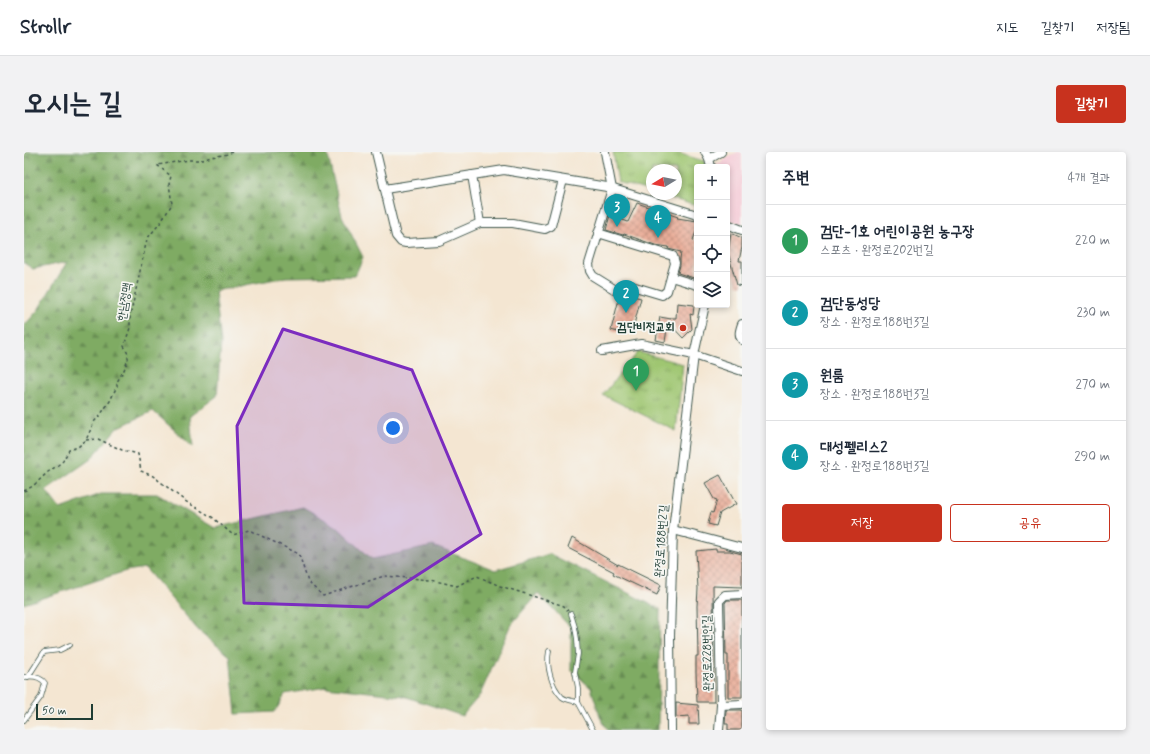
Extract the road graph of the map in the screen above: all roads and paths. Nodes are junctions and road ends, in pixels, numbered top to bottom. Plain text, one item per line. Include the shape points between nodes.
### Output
1 (232, 152) edge
2 (376, 152) edge
3 (605, 152) edge
4 (721, 152) edge
5 (709, 159) edge
6 (472, 175) junction
7 (563, 180) junction
8 (385, 189) junction
9 (612, 189) junction
10 (694, 214) edge
11 (480, 222) junction
12 (730, 225) edge
13 (742, 230) edge
14 (598, 233) junction
15 (671, 277) junction
16 (694, 285) edge
17 (704, 308) edge
18 (742, 324) edge
19 (742, 340) edge
20 (602, 351) dead end
21 (694, 355) junction
22 (742, 371) edge
23 (86, 440) junction
24 (24, 491) edge
25 (674, 530) junction
26 (742, 548) edge
27 (742, 594) edge
28 (571, 614) joint
29 (70, 645) dead end
30 (549, 651) dead end
31 (26, 677) edge
32 (578, 702) junction
33 (742, 704) edge
34 (721, 705) junction
35 (24, 720) edge
36 (593, 730) edge
37 (671, 730) edge
38 (720, 730) edge

1 - 23 path, 한남정맥 via 202,160 157,165 171,176 169,184 172,204 147,239 130,328 124,346 128,360 110,401 94,422
2 - 8 street
3 - 9 street
4 - 5 street
6 - 7 street via 504,170
6 - 8 street
6 - 11 street
7 - 9 street
7 - 11 street via 551,226 545,229 513,223
8 - 11 street via 396,236 401,242 439,241
9 - 10 street
9 - 14 street
12 - 13 street
14 - 15 street via 673,256 675,263
14 - 15 street via 589,264 590,272 614,289 632,286 662,295 667,291
15 - 16 street
17 - 21 street, 완정로188번2길
18 - 19 street via 739,332
20 - 21 street via 641,344
21 - 22 street
21 - 25 street, 완정로188번2길
23 - 24 path via 69,450 63,461
23 - 28 path via 98,439 138,454 141,471 153,476 185,501 212,517 233,535 249,530 299,554 308,582 323,596 384,576 431,580 457,586 477,576 564,606
25 - 26 street
25 - 37 street, 완정로188번2길 via 670,636
27 - 34 street, 완정로228번안길 via 725,595 719,601
28 - 32 lane via 577,639 575,672
29 - 31 lane via 60,650 44,652
30 - 32 lane via 549,670 555,686 563,698
31 - 35 lane via 36,677 45,683 41,697
32 - 36 lane
33 - 34 street, 완정로228번안길
34 - 38 street, 완정로228번안길

